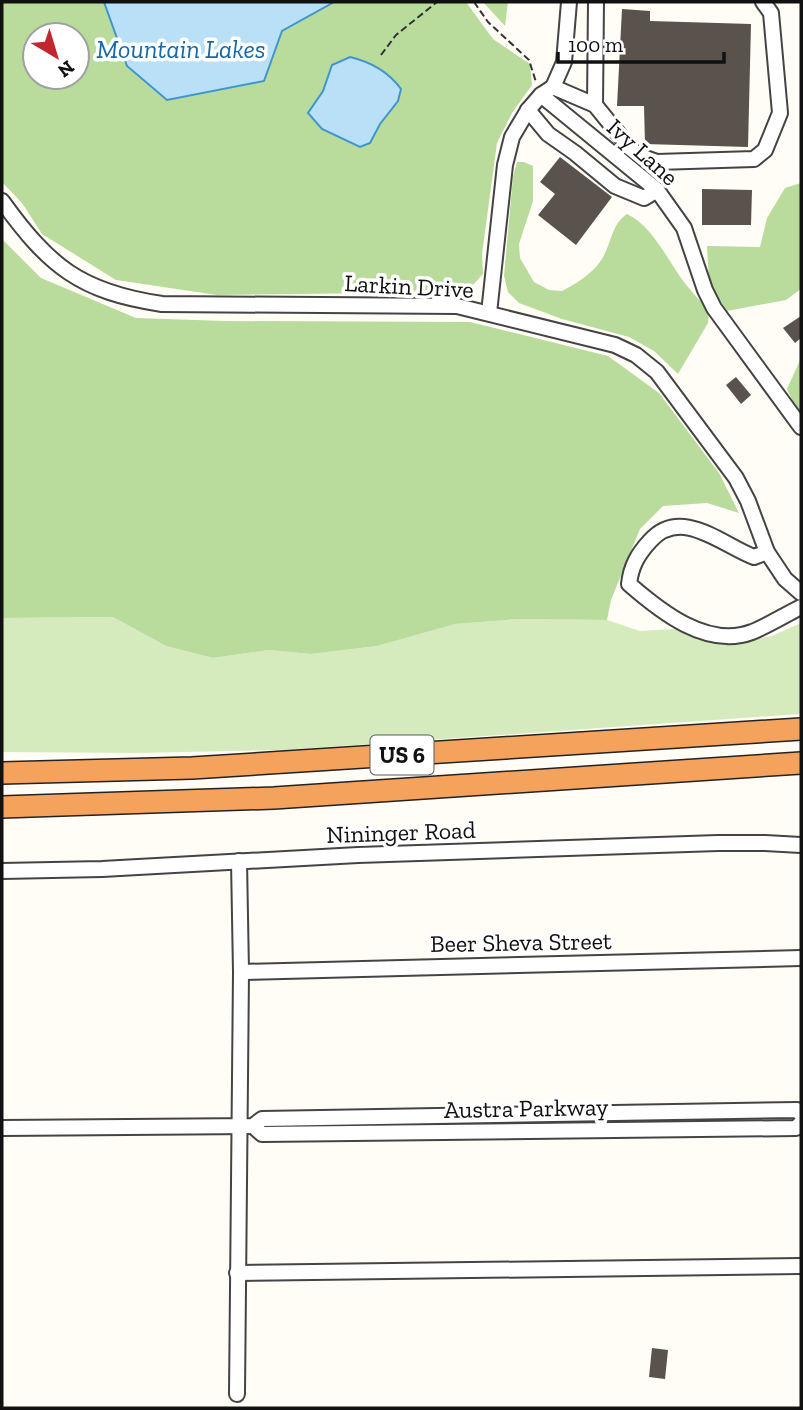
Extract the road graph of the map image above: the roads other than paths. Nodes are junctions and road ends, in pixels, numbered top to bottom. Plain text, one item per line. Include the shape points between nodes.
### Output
1 (569, 2) edge
2 (596, 2) edge
3 (764, 2) edge
4 (547, 91) junction
5 (595, 105) junction
6 (528, 110) junction
7 (657, 190) junction
8 (2, 201) edge
9 (489, 313) junction
10 (801, 427) edge
11 (767, 552) junction
12 (801, 593) edge
13 (801, 607) edge
14 (801, 729) edge
15 (801, 763) edge
16 (2, 773) edge
17 (2, 807) edge
18 (801, 845) edge
19 (239, 861) junction
20 (2, 871) edge
21 (801, 958) edge
22 (241, 972) junction
23 (801, 1114) edge
24 (801, 1124) edge
25 (245, 1126) junction
26 (2, 1128) edge
27 (801, 1266) edge
28 (237, 1273) junction
29 (237, 1394) dead end

1 - 4 street via 564,62
2 - 5 street
3 - 5 street via 771,13 780,113 765,150 754,159 657,162 630,148
4 - 5 street
4 - 6 street
4 - 7 street, Ivy Lane
6 - 7 street via 548,134 615,186 644,198
6 - 9 street via 512,137 505,165
7 - 10 street, Ivy Lane via 684,228 714,308
8 - 9 street, Larkin Drive via 36,247 55,263 105,292 136,300 162,304 457,306
9 - 11 street, Larkin Drive via 615,345 657,372 736,478
11 - 12 street, Larkin Drive
11 - 13 street via 754,557 690,527 663,530 639,552 629,584 690,628 722,636 750,633
14 - 16 highway, US 6 via 192,768
15 - 17 highway, US 6 via 274,798
18 - 19 street, Nininger Road via 730,843
19 - 20 street, Nininger Road
19 - 22 street
21 - 22 street, Beer Sheva Street
22 - 25 street
23 - 25 street, Austra Parkway via 797,1110 262,1119
24 - 25 street, Austra Parkway via 796,1128 262,1134
25 - 26 street
25 - 28 street
27 - 28 street
28 - 29 street

